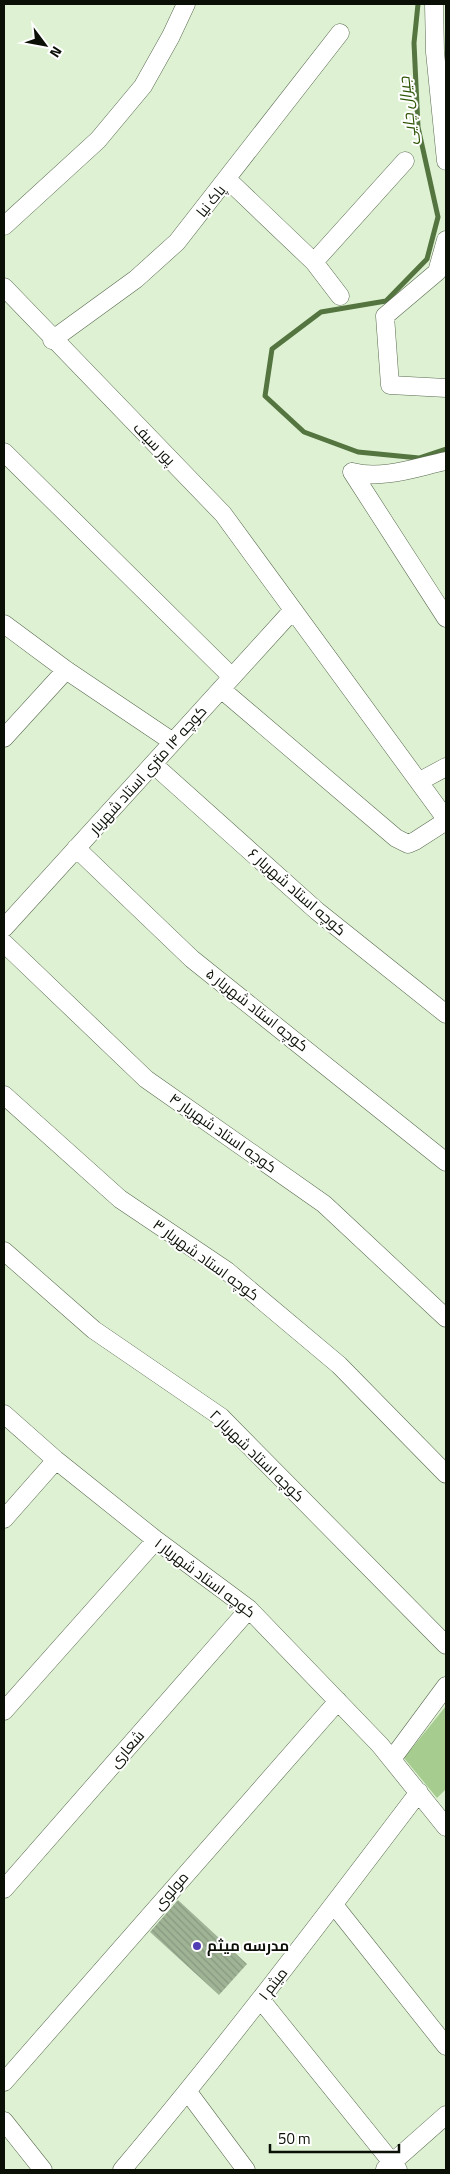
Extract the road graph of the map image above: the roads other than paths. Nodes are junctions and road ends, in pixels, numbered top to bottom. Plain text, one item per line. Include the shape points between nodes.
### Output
1 (186, 4) edge
2 (434, 4) edge
3 (340, 33) dead end
4 (405, 161) dead end
5 (446, 161) edge
6 (228, 179) junction
7 (4, 226) edge
8 (446, 240) edge
9 (314, 262) junction
10 (4, 287) edge
11 (340, 296) dead end
12 (52, 340) junction
13 (446, 388) edge
14 (4, 452) edge
15 (446, 461) edge
16 (292, 611) junction
17 (446, 618) edge
18 (4, 624) edge
19 (66, 670) junction
20 (227, 683) junction
21 (4, 738) edge
22 (173, 742) junction
23 (153, 764) junction
24 (446, 767) edge
25 (420, 781) junction
26 (446, 820) edge
27 (76, 848) junction
28 (4, 928) edge
29 (4, 943) edge
30 (446, 1014) edge
31 (4, 1095) edge
32 (446, 1162) edge
33 (4, 1251) edge
34 (446, 1318) edge
35 (4, 1414) edge
36 (56, 1460) junction
37 (446, 1474) edge
38 (4, 1519) edge
39 (156, 1540) junction
40 (249, 1609) junction
41 (446, 1645) edge
42 (446, 1686) edge
43 (338, 1701) junction
44 (4, 1711) edge
45 (392, 1759) junction
46 (419, 1792) junction
47 (443, 1815) edge
48 (4, 1890) edge
49 (334, 1905) junction
50 (261, 2000) junction
51 (446, 2046) edge
52 (4, 2082) edge
53 (188, 2092) junction
54 (446, 2115) edge
55 (4, 2121) edge
56 (392, 2168) edge
57 (44, 2170) edge
58 (122, 2170) edge
59 (246, 2170) edge

1 - 7 street via 143,86 98,140
2 - 5 street via 435,52
3 - 6 street, پاک نیا
4 - 9 street
6 - 9 street
6 - 12 street, پاک نیا via 177,242 136,279
8 - 13 street via 437,272 385,316 390,385
9 - 11 street
10 - 12 street, پور سیف
12 - 16 street, پور سیف via 222,514
14 - 20 street
15 - 17 street via 385,474 352,472
16 - 20 street, کوچه ۱۴ متری استاد شهریار
16 - 25 street, پور سیف
18 - 19 street
19 - 21 street
19 - 22 street
20 - 22 street, کوچه ۱۴ متری استاد شهریار
20 - 26 street via 396,838 408,844
22 - 23 street, کوچه ۱۴ متری استاد شهریار
23 - 27 street, کوچه ۱۴ متری استاد شهریار
23 - 30 street, کوچه استاد شهریار ۶ via 317,911
24 - 25 street
25 - 26 street, پور سیف
27 - 28 street, کوچه ۱۴ متری استاد شهریار
27 - 32 street, کوچه استاد شهریار ۵ via 192,960
29 - 34 street, کوچه استاد شهریار ۴ via 146,1079 324,1204
31 - 37 street, کوچه استاد شهریار ۳ via 120,1198 228,1271 338,1365
33 - 41 street, کوچه استاد شهریار ۲ via 94,1330 221,1417
35 - 36 street, کوچه استاد شهریار ۱
36 - 38 street
36 - 39 street, کوچه استاد شهریار ۱
39 - 40 street, کوچه استاد شهریار ۱
39 - 44 street
40 - 43 street, کوچه استاد شهریار ۱
40 - 48 street, شعاری
42 - 45 street
43 - 45 street, کوچه استاد شهریار ۱
43 - 52 street, مولوی
45 - 46 street, کوچه استاد شهریار ۱
46 - 47 street, کوچه استاد شهریار ۱
46 - 49 street, میثم ۱
49 - 50 street, میثم ۱
49 - 51 street
50 - 53 street, میثم ۱
50 - 56 street
53 - 58 street, میثم ۱
53 - 59 street
54 - 56 street
55 - 57 street

